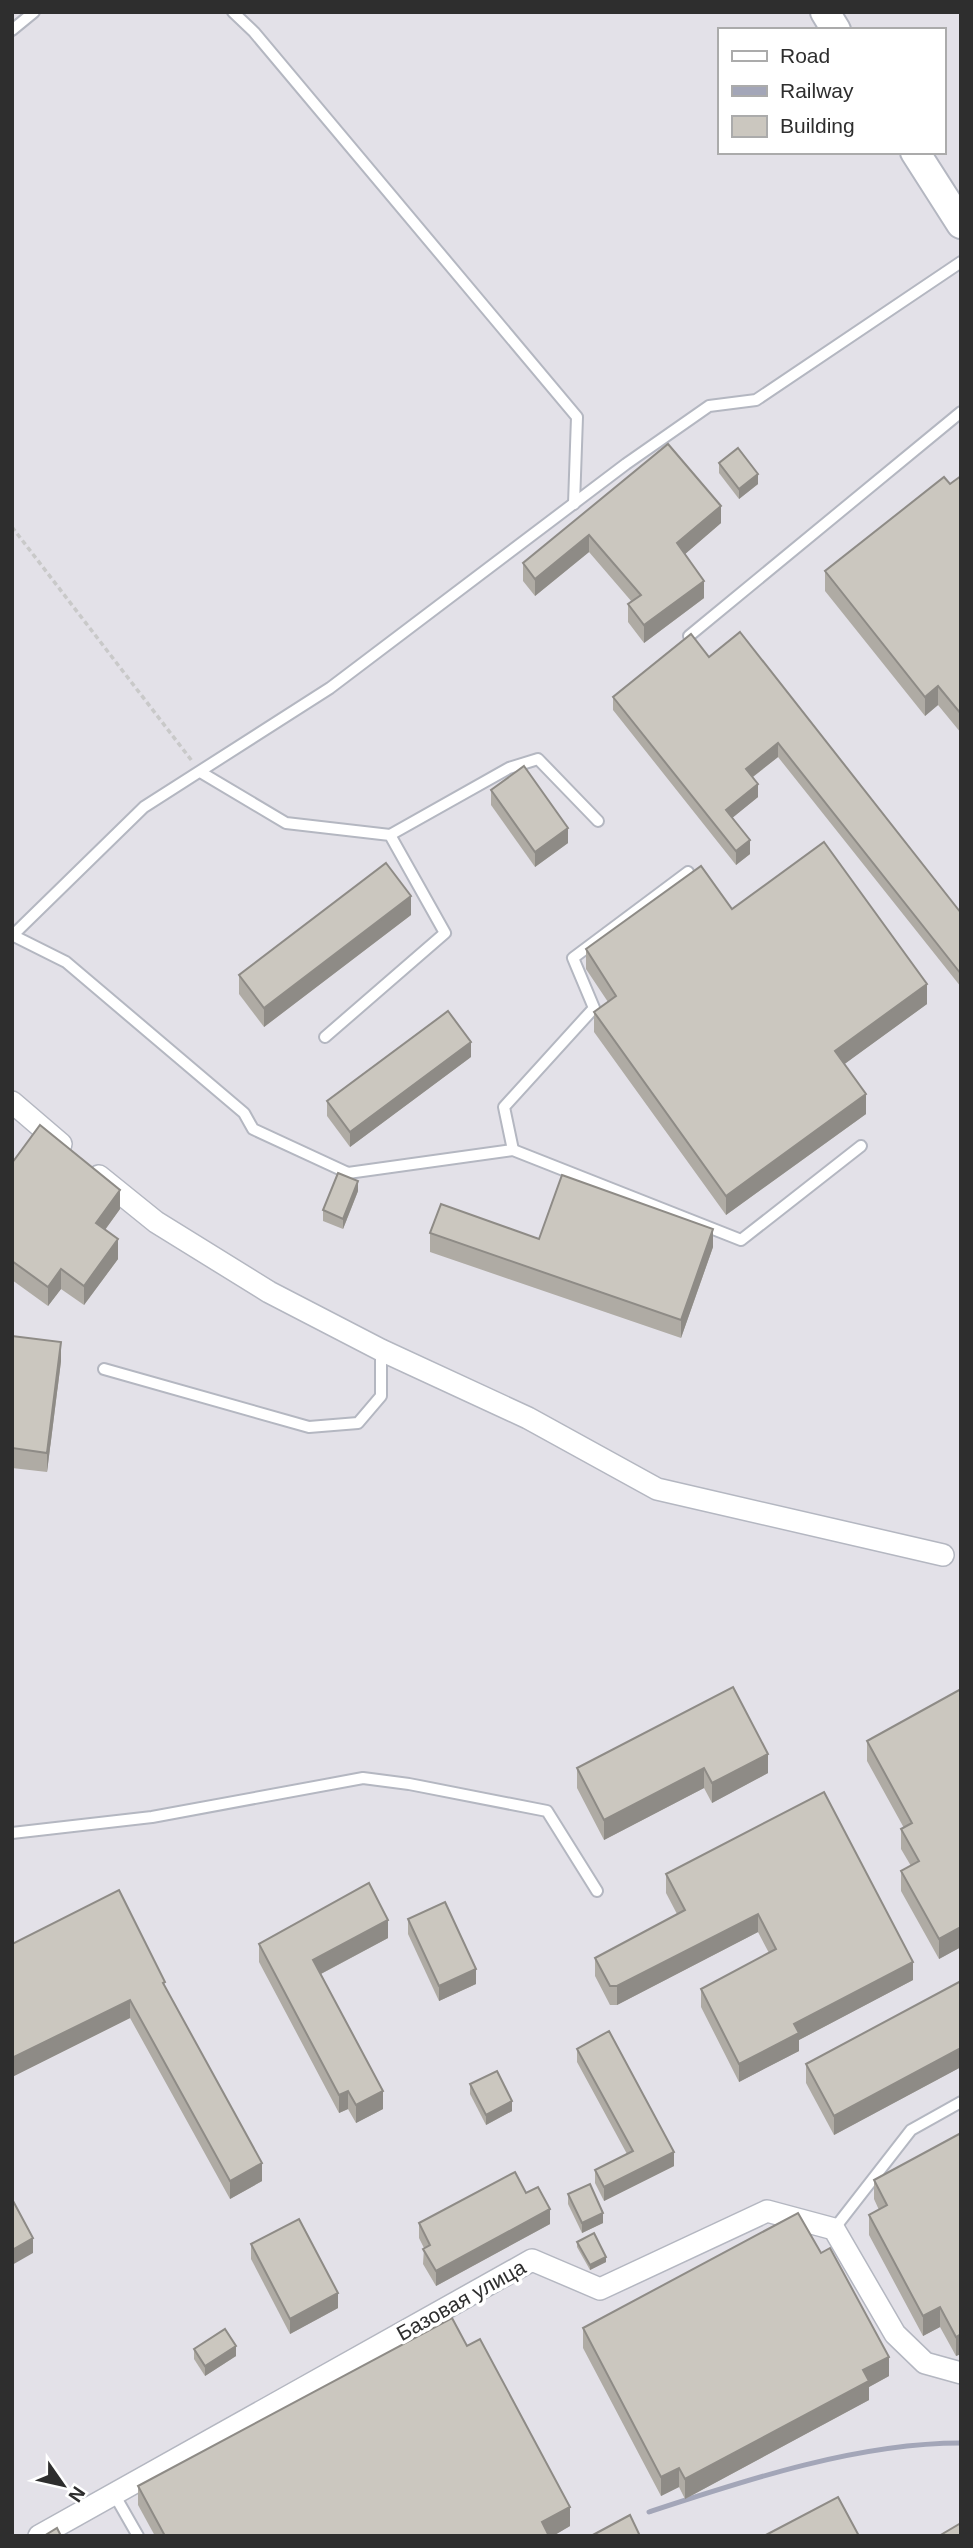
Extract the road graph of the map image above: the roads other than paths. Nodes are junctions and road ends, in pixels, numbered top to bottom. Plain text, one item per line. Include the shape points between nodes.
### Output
1 (34, 12) edge
2 (233, 12) edge
3 (825, 12) edge
4 (835, 28) edge
5 (12, 30) edge
6 (916, 154) edge
7 (961, 224) edge
8 (961, 262) edge
9 (961, 412) edge
10 (574, 504) junction
11 (689, 636) edge
12 (202, 773) junction
13 (598, 821) dead end
14 (390, 835) junction
15 (688, 872) edge
16 (13, 934) edge
17 (326, 1037) dead end
18 (12, 1102) edge
19 (862, 1146) dead end
20 (513, 1150) junction
21 (381, 1350) junction
22 (104, 1369) dead end
23 (943, 1555) dead end
24 (12, 1833) edge
25 (597, 1891) dead end
26 (961, 2102) edge
27 (834, 2229) junction
28 (961, 2373) edge
29 (114, 2494) junction
30 (39, 2536) edge
31 (138, 2536) edge

1 - 5 lane
2 - 10 lane via 577,417
3 - 4 street
6 - 7 street
8 - 10 lane via 756,400 709,406
9 - 11 lane
10 - 12 lane via 330,688
12 - 14 lane via 286,823
12 - 16 lane via 144,807
13 - 14 lane via 538,759 509,768
14 - 17 lane via 445,933
15 - 20 lane via 573,958 594,1009 504,1107
16 - 20 lane via 66,962 244,1113 253,1129 348,1174
18 - 21 street via 156,1222 269,1292
19 - 20 lane via 741,1240
21 - 22 lane via 381,1396 358,1423 309,1427
21 - 23 street via 528,1418 657,1489
24 - 25 lane via 152,1817 363,1778 547,1811
26 - 27 lane via 911,2130
27 - 28 street via 895,2334 925,2363
27 - 29 street, Базовая улица via 767,2211 600,2289 531,2260
29 - 30 street, Базовая улица
29 - 31 lane

